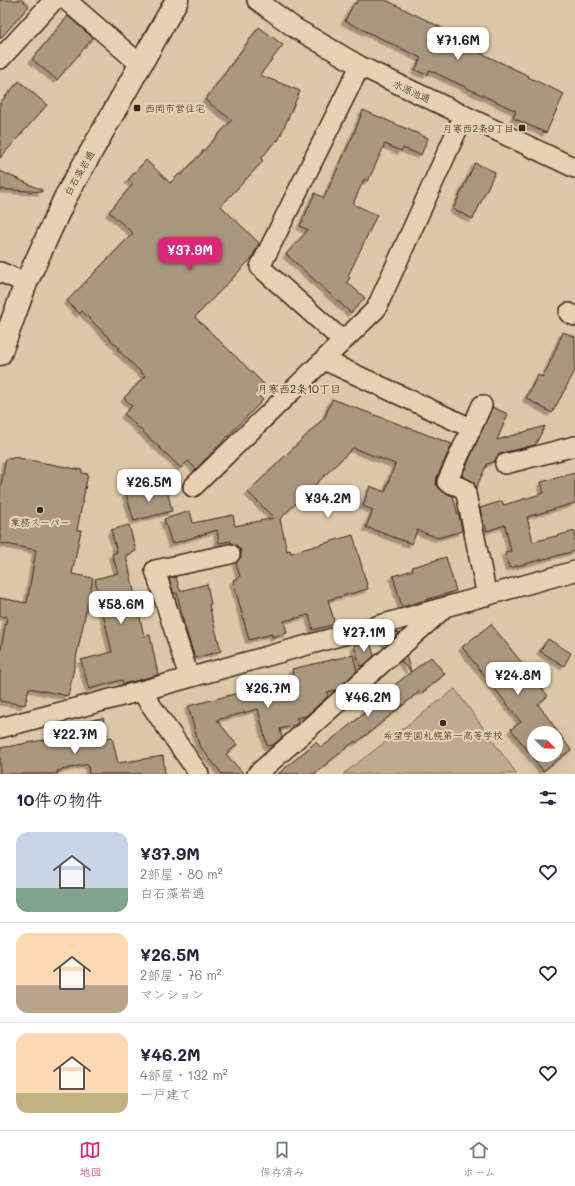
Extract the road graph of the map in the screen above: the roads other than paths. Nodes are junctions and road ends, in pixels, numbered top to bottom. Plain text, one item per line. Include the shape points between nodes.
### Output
1 (54, 0) edge
2 (66, 0) edge
3 (177, 0) edge
4 (257, 0) edge
5 (0, 59) edge
6 (141, 65) junction
7 (360, 66) junction
8 (464, 115) junction
9 (575, 168) edge
10 (0, 272) edge
11 (26, 283) junction
12 (343, 341) junction
13 (0, 354) edge
14 (324, 360) junction
15 (482, 405) dead end
16 (471, 428) junction
17 (575, 446) edge
18 (505, 464) dead end
19 (194, 487) dead end
20 (230, 554) dead end
21 (575, 571) edge
22 (487, 596) junction
23 (445, 608) junction
24 (190, 677) junction
25 (141, 691) junction
26 (0, 728) edge
27 (200, 774) edge
28 (257, 774) edge

1 - 5 street
2 - 6 street
3 - 6 main road, 白石藻岩通
4 - 7 street, 水源池通 via 294,28
6 - 11 main road, 白石藻岩通 via 65,198
7 - 8 street, 水源池通
7 - 12 street via 260,267
8 - 9 street, 水源池通
8 - 12 street via 376,309
10 - 11 street
11 - 13 main road, 白石藻岩通
12 - 14 street
14 - 16 street
14 - 19 street
15 - 16 street
16 - 22 street via 447,482 466,489
17 - 18 street
20 - 24 street via 155,570
21 - 22 street
22 - 23 street
23 - 24 street
23 - 28 street
24 - 25 street
25 - 26 street
25 - 27 street

